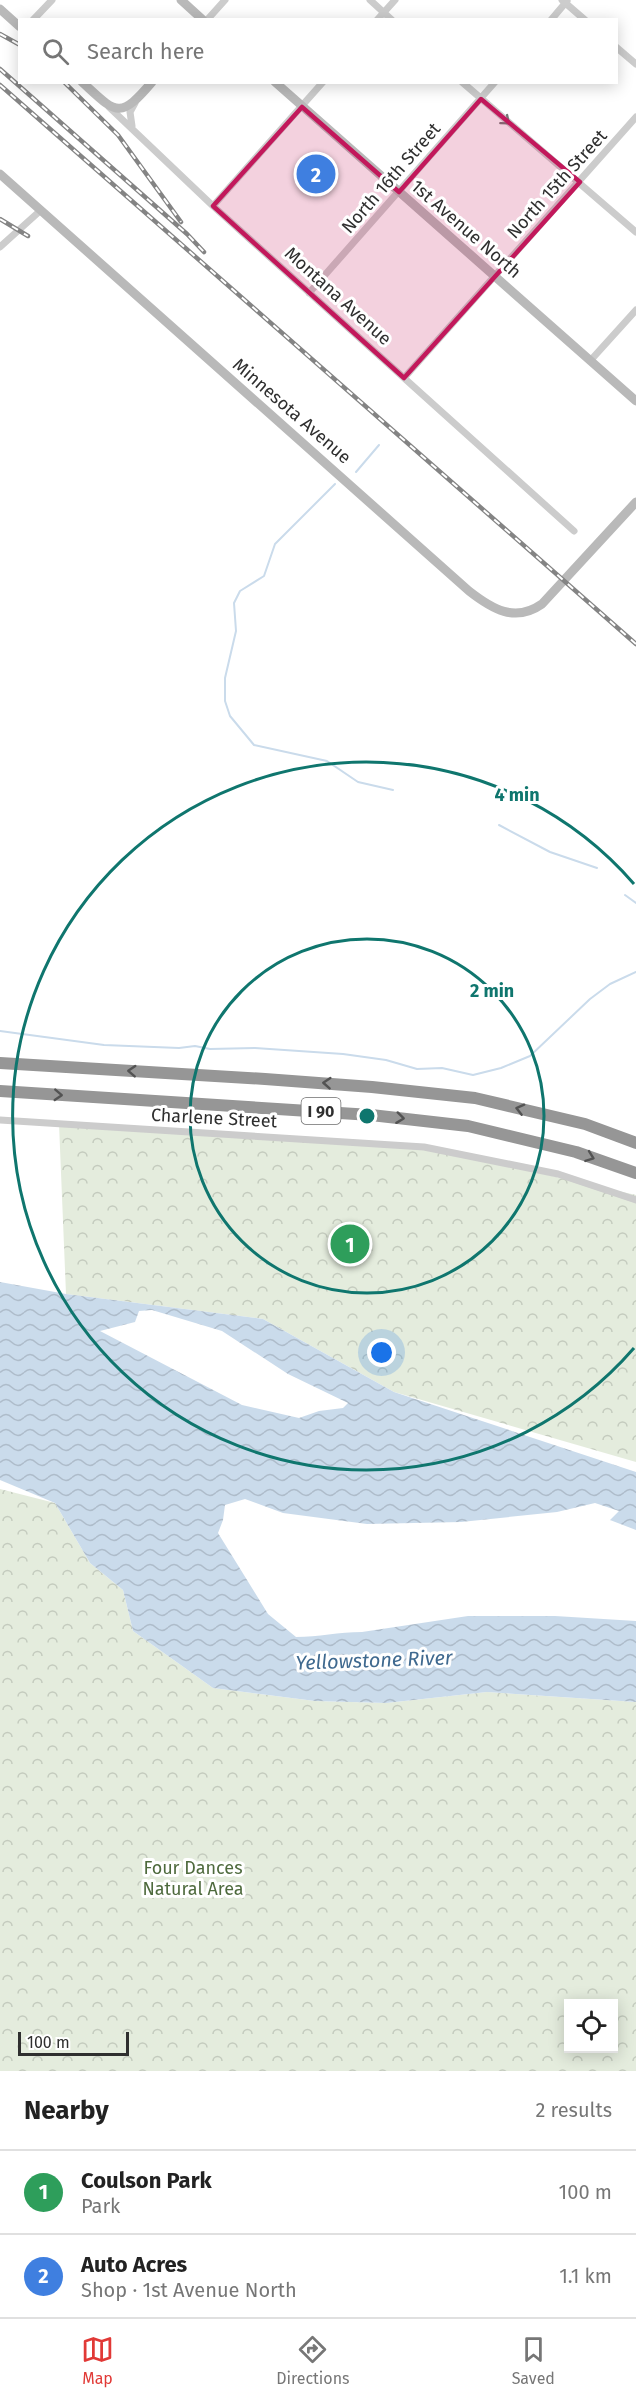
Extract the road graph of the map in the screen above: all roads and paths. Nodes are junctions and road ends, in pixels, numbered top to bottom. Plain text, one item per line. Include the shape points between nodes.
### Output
1 (52, 0) edge
2 (225, 0) edge
3 (370, 0) edge
4 (395, 0) edge
5 (565, 1) edge
6 (183, 2) edge
7 (0, 9) edge
8 (384, 12) junction
9 (35, 18) edge
10 (191, 18) edge
11 (203, 18) edge
12 (207, 18) edge
13 (379, 18) edge
14 (390, 18) edge
15 (552, 18) edge
16 (583, 18) edge
17 (18, 25) edge
18 (618, 49) edge
19 (636, 64) edge
20 (84, 84) edge
21 (150, 84) edge
22 (277, 84) edge
23 (321, 84) edge
24 (464, 84) edge
25 (493, 84) edge
26 (481, 99) junction
27 (135, 103) junction
28 (109, 107) junction
29 (302, 107) junction
30 (636, 117) edge
31 (132, 129) junction
32 (0, 174) edge
33 (580, 182) junction
34 (399, 192) junction
35 (213, 206) junction
36 (41, 210) junction
37 (636, 232) edge
38 (0, 247) edge
39 (495, 276) junction
40 (309, 293) junction
41 (636, 310) edge
42 (590, 361) junction
43 (404, 378) junction
44 (636, 401) edge
45 (636, 502) edge
46 (574, 531) dead end
47 (0, 1063) edge
48 (0, 1091) edge
49 (0, 1120) edge
50 (636, 1143) edge
51 (636, 1173) edge
52 (636, 1200) edge

1 - 9 street
2 - 12 street
3 - 8 street
4 - 8 street
5 - 15 street
5 - 16 street
6 - 10 street
6 - 11 street
7 - 17 street
8 - 13 street
8 - 14 street
18 - 19 street
20 - 28 street, Montana Avenue
21 - 27 street
22 - 29 street, 1st Avenue North
23 - 29 street
24 - 26 street
25 - 26 street, North 16th Street
26 -> 33 street
26 - 34 street, North 16th Street
27 - 28 street via 127,108
27 - 31 street via 130,112
28 - 31 street, Montana Avenue
29 - 34 street, 1st Avenue North
29 - 35 street
30 - 33 street, North 15th Street
31 - 35 street, Montana Avenue
32 - 36 street, Minnesota Avenue
33 - 37 street
33 - 39 street, North 15th Street
34 - 39 street, 1st Avenue North
34 - 40 street, North 16th Street
35 - 40 street, Montana Avenue
36 - 38 street
36 - 45 street, Minnesota Avenue via 484,603 502,612 527,612 550,597
39 - 42 street, 1st Avenue North
39 - 43 street, North 15th Street
40 - 43 street, Montana Avenue
41 - 42 street
42 - 44 street, 1st Avenue North
43 - 46 street, Montana Avenue
50 -> 47 highway, I 90 via 585,1124 475,1098 313,1082
48 -> 51 highway, I 90 via 359,1114 468,1126 576,1152
49 - 52 street, Charlene Street via 424,1147 558,1174

